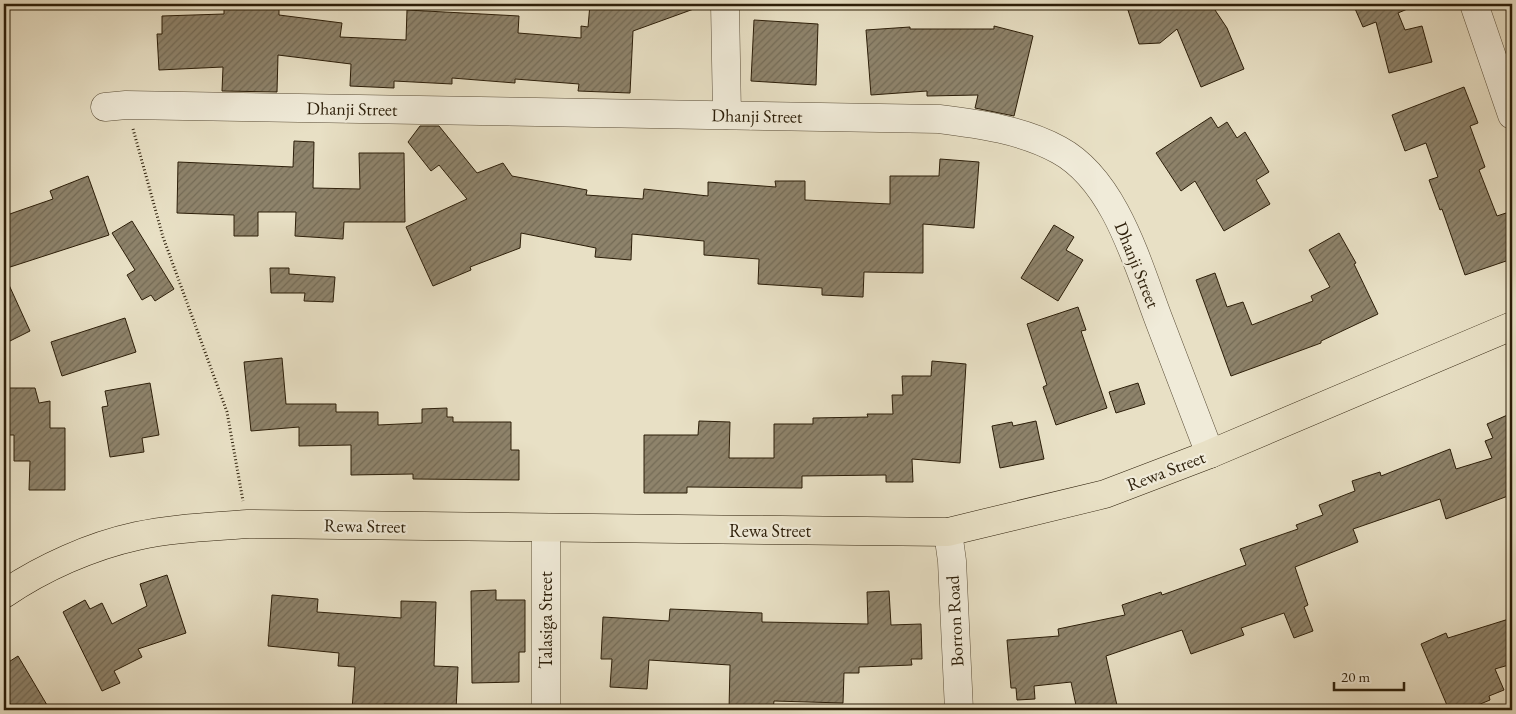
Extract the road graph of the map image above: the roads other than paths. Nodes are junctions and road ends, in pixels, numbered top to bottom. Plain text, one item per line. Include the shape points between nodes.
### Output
1 (725, 4) edge
2 (1474, 4) edge
3 (115, 106) road end
4 (1512, 115) edge
5 (727, 116) junction
6 (1512, 326) edge
7 (1210, 454) junction
8 (546, 529) junction
9 (948, 532) junction
10 (4, 594) edge
11 (546, 710) edge
12 (959, 710) edge

1 - 5 street
2 - 4 street
3 - 5 street, Dhanji Street
5 - 7 street, Dhanji Street via 939,119 1023,134 1060,150 1094,178 1121,221
6 - 7 main road, Rewa Street
7 - 9 main road, Rewa Street via 1105,494
8 - 9 main road, Rewa Street
8 - 10 main road, Rewa Street via 248,524 138,536 106,544 23,581
8 - 11 street, Talasiga Street
9 - 12 street, Borron Road

